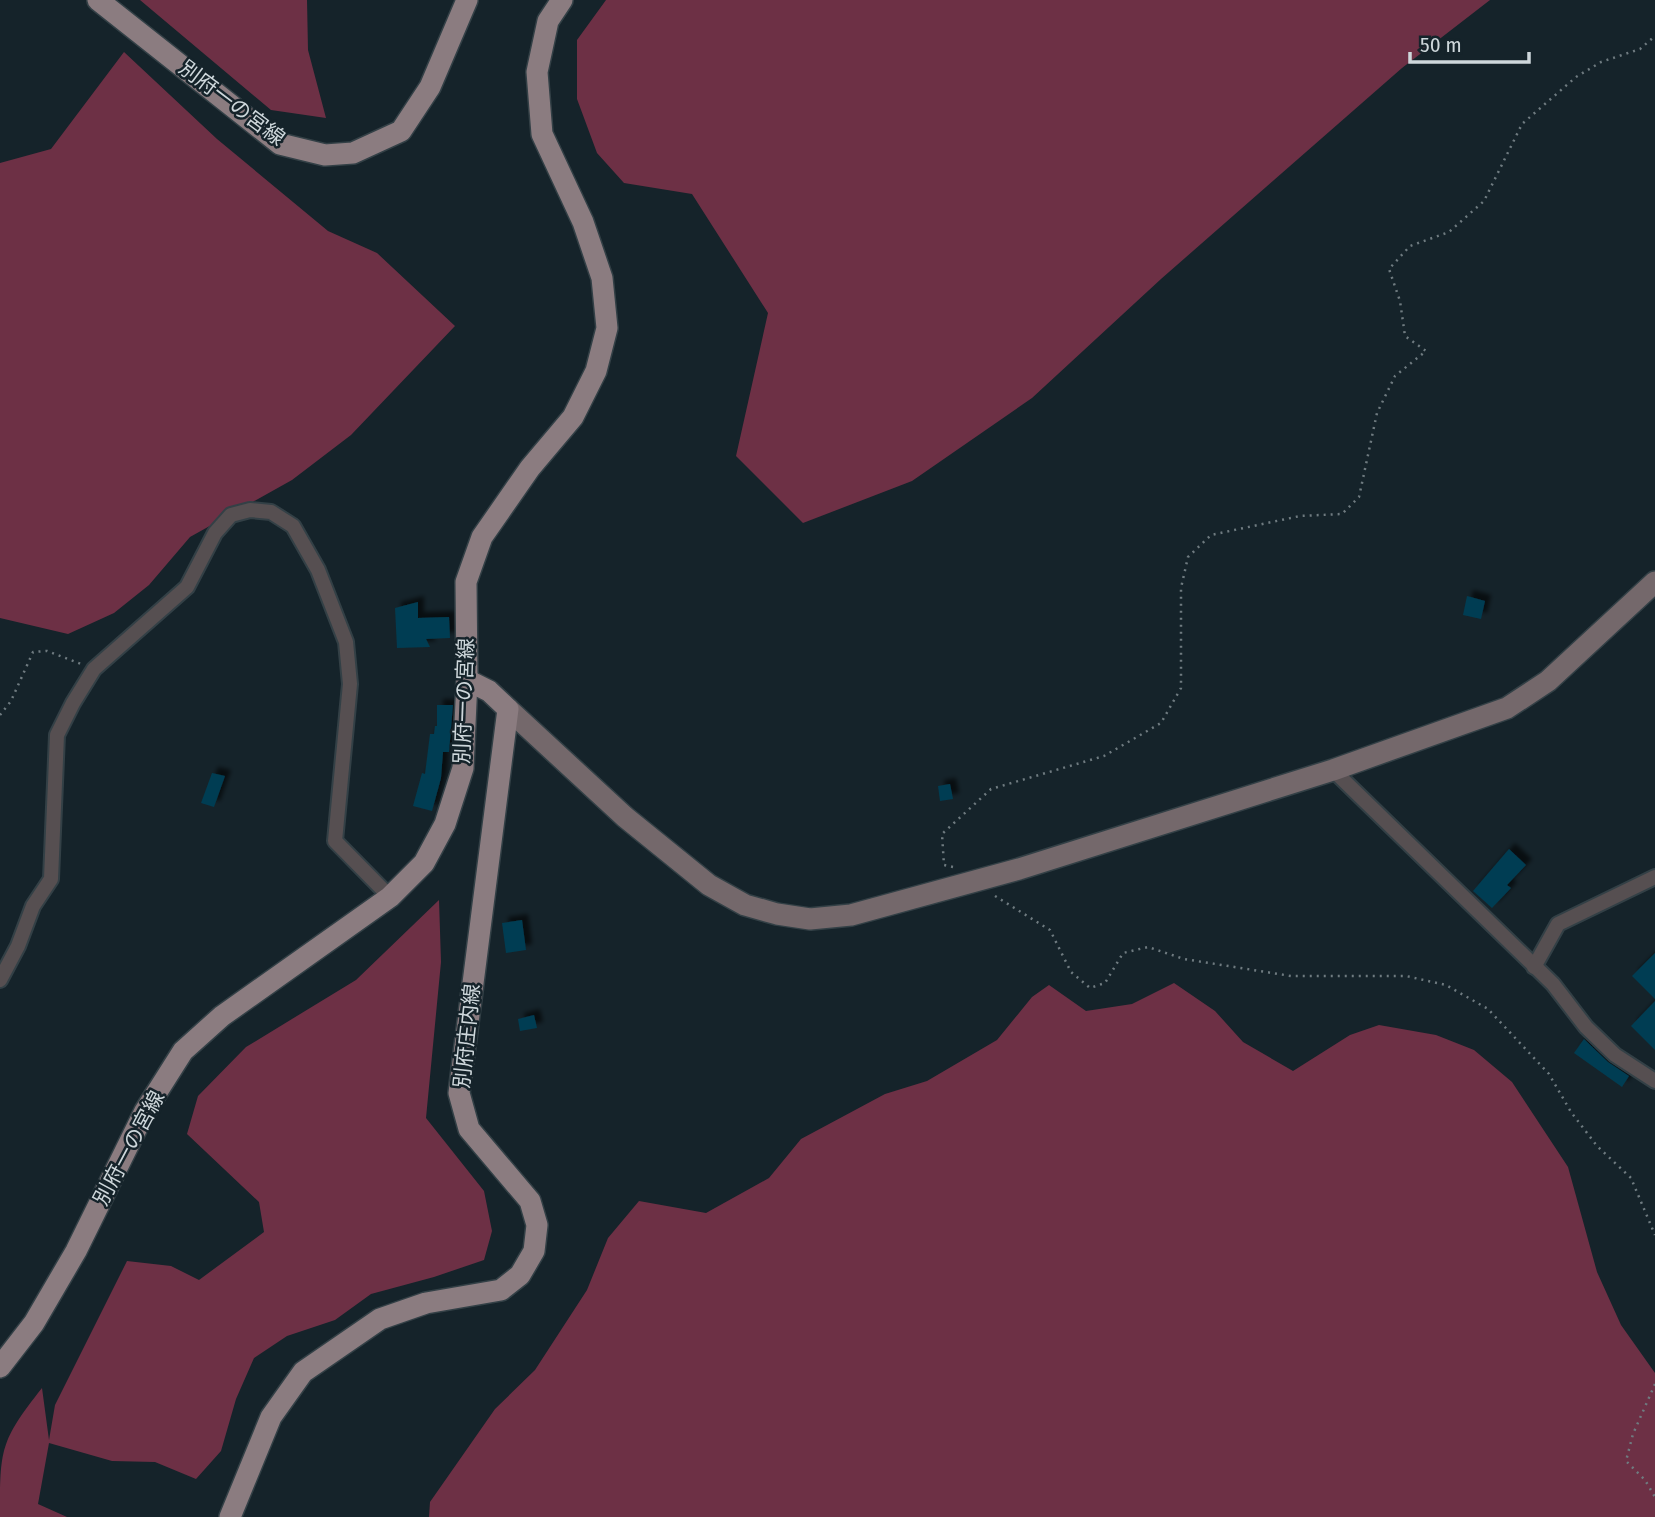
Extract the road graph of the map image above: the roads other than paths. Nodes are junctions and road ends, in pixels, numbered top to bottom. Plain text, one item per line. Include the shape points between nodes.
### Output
1 (98, 0) edge
2 (467, 0) edge
3 (562, 0) edge
4 (1655, 582) edge
5 (467, 680) junction
6 (508, 709) junction
7 (1332, 771) junction
8 (1655, 877) edge
9 (390, 897) junction
10 (1534, 967) junction
11 (0, 980) edge
12 (1655, 1081) edge
13 (0, 1367) edge
14 (230, 1517) edge

1 - 2 main road, 別府一の宮線 via 281,144 325,155 353,153 401,131 430,87
3 - 5 main road, 別府一の宮線 via 548,21 537,72 542,134 583,222 602,278 607,328 596,371 573,418 530,468 482,537 466,582
4 - 7 street via 1548,681 1507,708
5 - 6 main road via 489,691
5 - 9 main road, 別府一の宮線 via 463,768 445,824 424,863
6 - 7 street via 625,817 709,885 745,905 810,919 851,915 976,882
6 - 14 main road, 別府庄内線 via 458,1093 469,1129 530,1201 537,1225 534,1251 520,1275 501,1290 426,1303 380,1319 303,1372 271,1417
7 - 10 street
8 - 10 street via 1558,924
9 - 11 street via 335,841 350,684 346,642 318,570 292,526 271,512 250,510 231,515 215,533 187,587 94,669 57,735 51,879 33,906
9 - 13 main road, 別府一の宮線 via 222,1016 183,1051 145,1111 76,1251
10 - 12 street via 1615,1055

